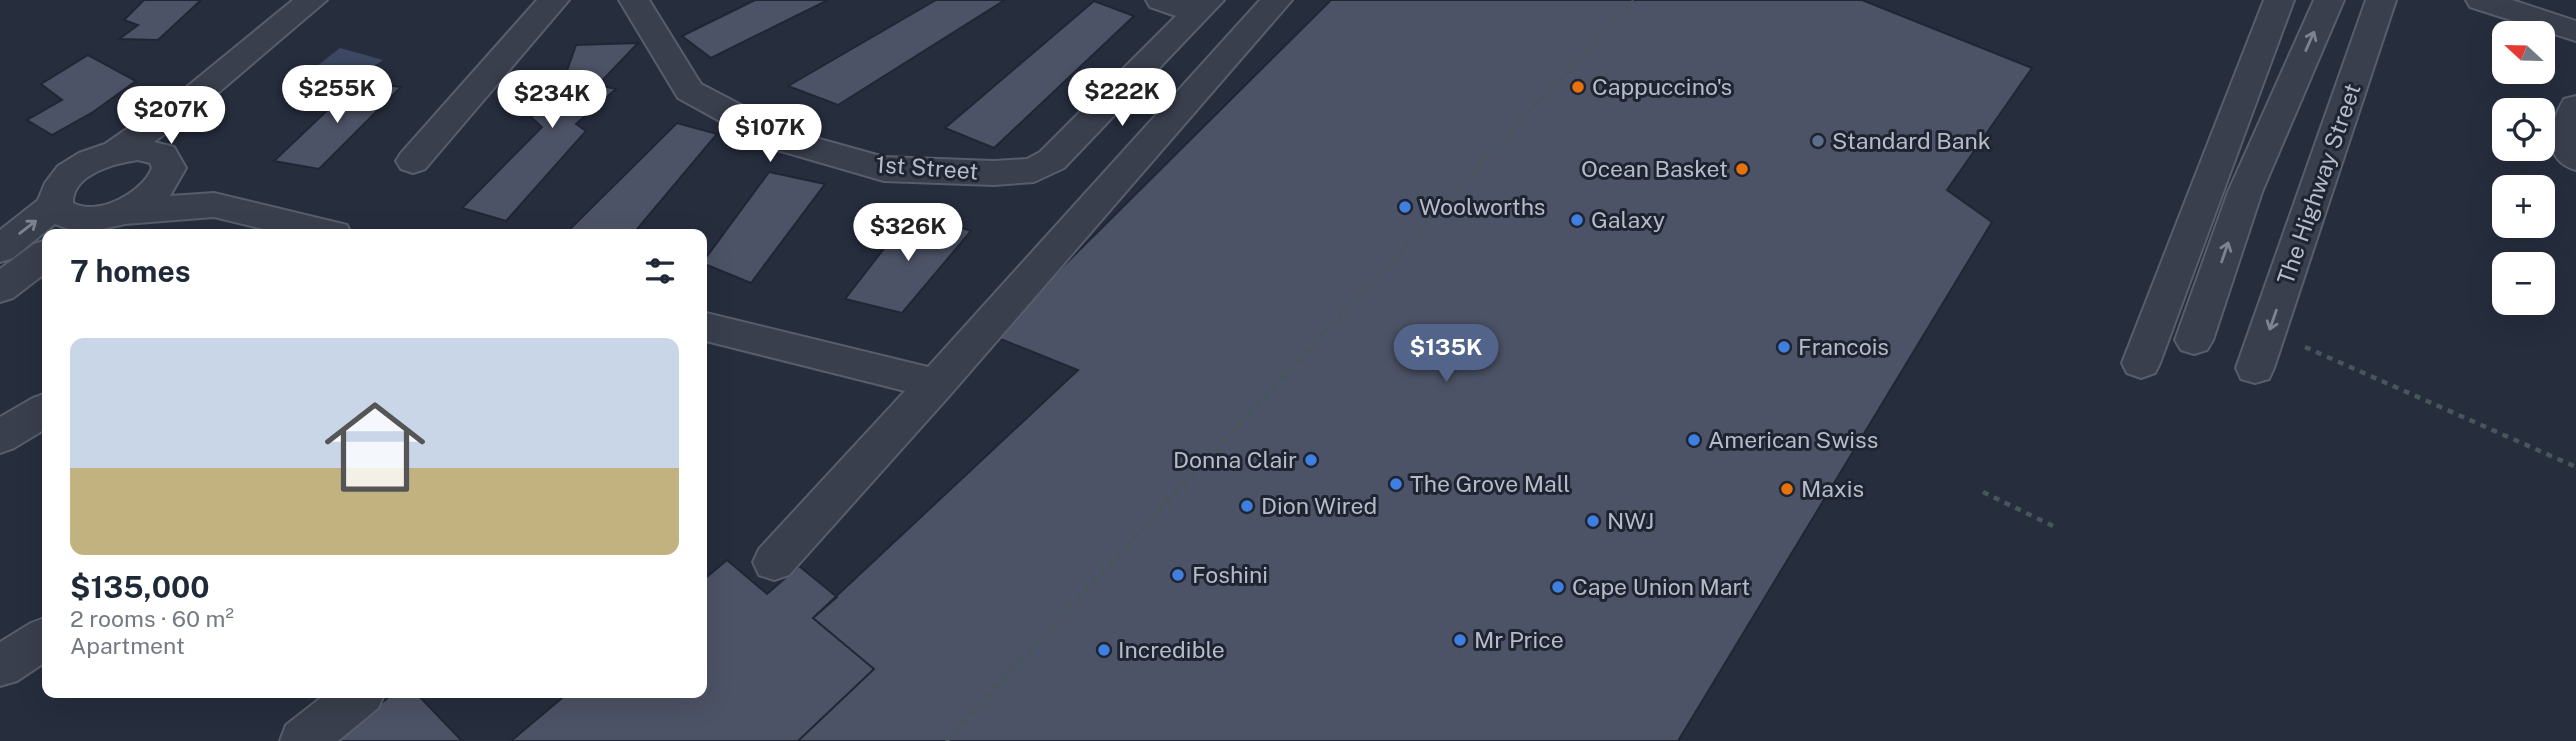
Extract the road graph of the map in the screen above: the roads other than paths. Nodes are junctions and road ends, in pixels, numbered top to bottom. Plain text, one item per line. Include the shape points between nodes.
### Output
1 (312, 0) edge
2 (554, 0) edge
3 (634, 0) edge
4 (1161, 0) edge
5 (1277, 0) edge
6 (2279, 0) edge
7 (2329, 0) edge
8 (2381, 0) edge
9 (2481, 0) edge
10 (1203, 7) edge
11 (2576, 31) edge
12 (194, 97) junction
13 (2576, 107) edge
14 (117, 152) junction
15 (2576, 158) edge
16 (165, 162) junction
17 (413, 162) dead end
18 (214, 205) junction
19 (86, 218) edge
20 (55, 229) edge
21 (313, 229) edge
22 (42, 234) edge
23 (0, 249) edge
24 (42, 257) edge
25 (0, 288) edge
26 (707, 327) edge
27 (2194, 340) dead end
28 (2141, 363) dead end
29 (2255, 368) dead end
30 (936, 384) junction
31 (42, 412) edge
32 (0, 437) edge
33 (774, 562) dead end
34 (42, 640) edge
35 (1, 666) edge
36 (356, 698) edge
37 (303, 741) edge

1 - 12 street
2 - 17 street
3 - 10 street, 1st Street via 689,91 779,139 884,169 994,173 1034,170 1052,160
4 - 10 street
5 - 30 street
6 - 28 street
27 -> 7 street via 2245,192
8 -> 29 street, The Highway Street
9 - 11 street
12 - 14 street
12 - 16 street
13 - 15 street via 2566,138
14 - 16 street via 138,149
14 - 19 street via 92,161 58,190
16 - 18 street
16 - 19 street via 168,174 159,189 141,202
18 - 19 street
18 - 21 street
20 -> 19 street
23 -> 22 street
24 - 25 street
26 - 30 street
30 - 33 street
31 - 32 street
34 - 35 street
36 - 37 street

